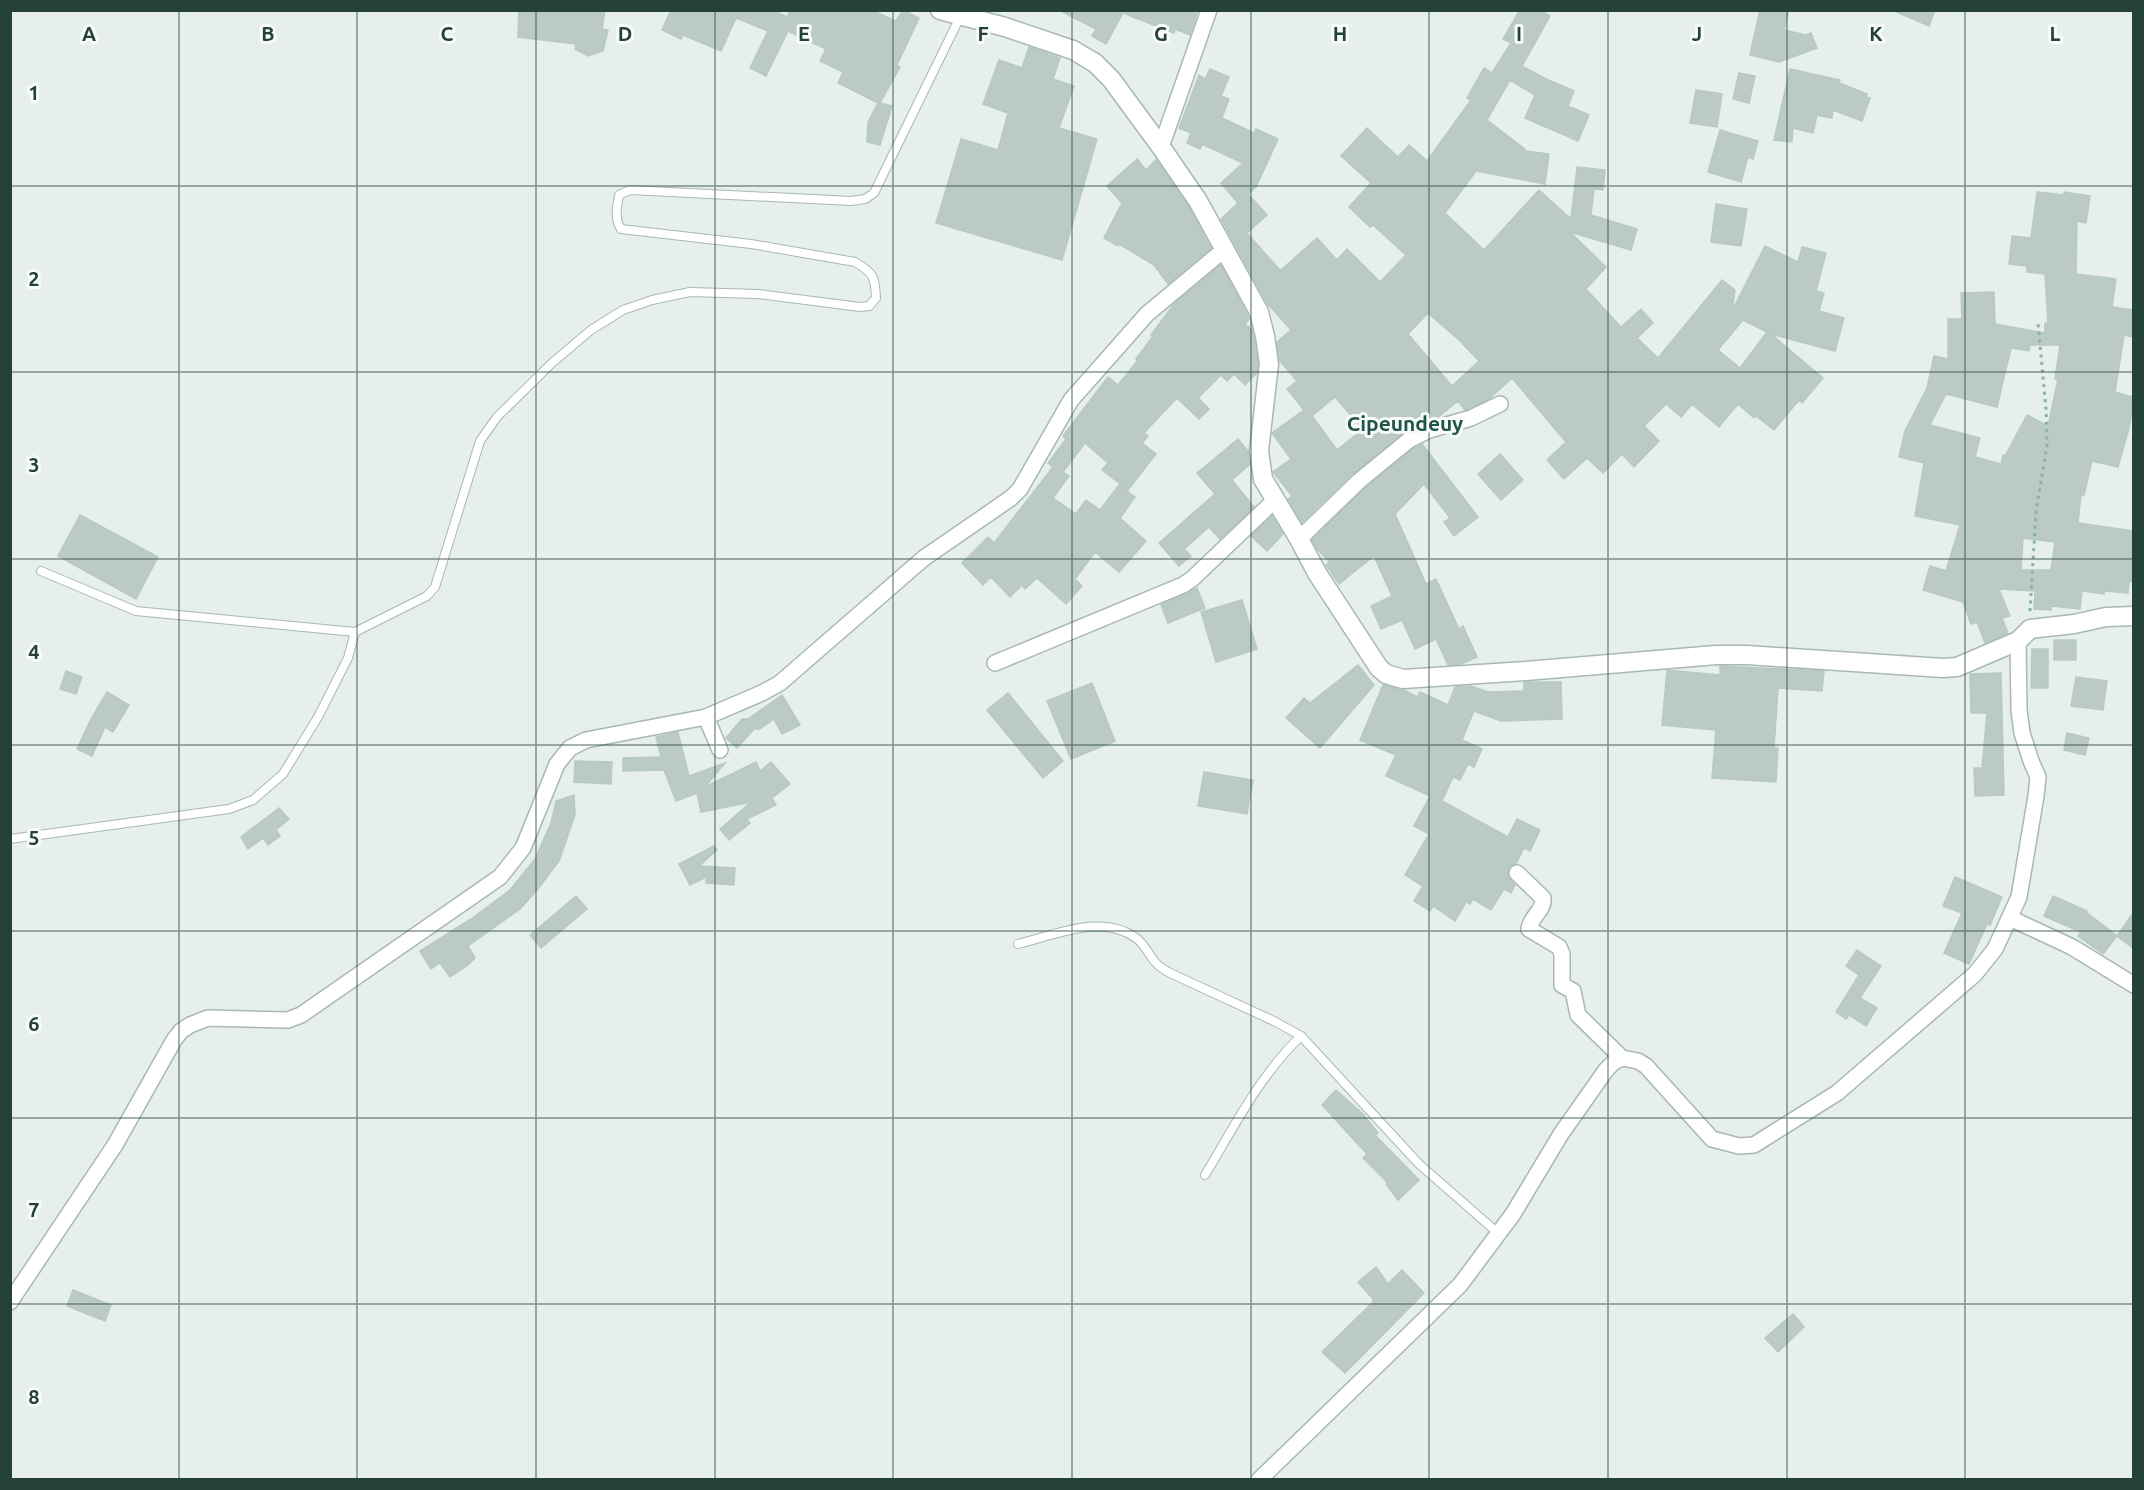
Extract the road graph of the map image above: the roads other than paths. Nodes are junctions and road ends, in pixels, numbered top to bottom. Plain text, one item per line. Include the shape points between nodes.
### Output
1 (940, 10) edge
2 (1209, 10) edge
3 (960, 17) junction
4 (1161, 147) junction
5 (1225, 249) junction
6 (1500, 404) dead end
7 (1276, 499) junction
8 (1299, 539) junction
9 (41, 571) dead end
10 (2133, 616) edge
11 (355, 632) junction
12 (2024, 635) junction
13 (995, 663) dead end
14 (705, 717) junction
15 (720, 750) dead end
16 (10, 839) edge
17 (1517, 873) dead end
18 (2010, 918) junction
19 (1018, 944) dead end
20 (2133, 985) edge
21 (1301, 1036) junction
22 (1622, 1058) junction
23 (1205, 1175) dead end
24 (1499, 1234) junction
25 (10, 1302) edge
26 (1262, 1479) edge

1 - 3 street
2 - 4 street
3 - 4 street via 1074,50 1095,63
3 - 11 lane via 874,193 865,199 630,190 619,195 616,212 621,229 751,244 855,262 873,276 876,298 870,306 758,294 690,292 623,310 599,325 552,363 497,417 480,441 435,587
4 - 5 street
5 - 7 street via 1259,312 1265,336 1269,364 1260,468
5 - 14 street via 1147,314 1071,399 1020,489 1011,498 924,558 780,683
6 - 8 street via 1409,440
7 - 8 street
7 - 13 street via 1183,585
8 - 12 street via 1379,668 1403,679 1747,655 1944,668 1957,667
9 - 11 lane via 136,611
10 - 12 street via 2106,616
11 - 16 lane via 348,658 318,717 283,774 253,800 229,809
12 - 18 street via 2019,710 2022,733 2038,777 2019,897
14 - 15 street
14 - 25 street via 586,740 570,748 557,764 522,848 500,878 301,1015 288,1020 208,1018 181,1031 115,1145
17 - 22 street via 1544,898 1529,929 1558,947 1562,954 1562,985 1573,991 1578,1015
18 - 20 street via 2072,947
18 - 22 street via 1995,949 1975,974 1837,1093 1754,1145 1725,1144 1712,1139 1646,1066 1638,1060
19 - 21 lane via 1082,927 1119,928 1138,939 1168,972
21 - 23 lane via 1262,1081
21 - 24 lane via 1419,1164
22 - 24 street via 1606,1070 1592,1089
24 - 26 street via 1460,1285

